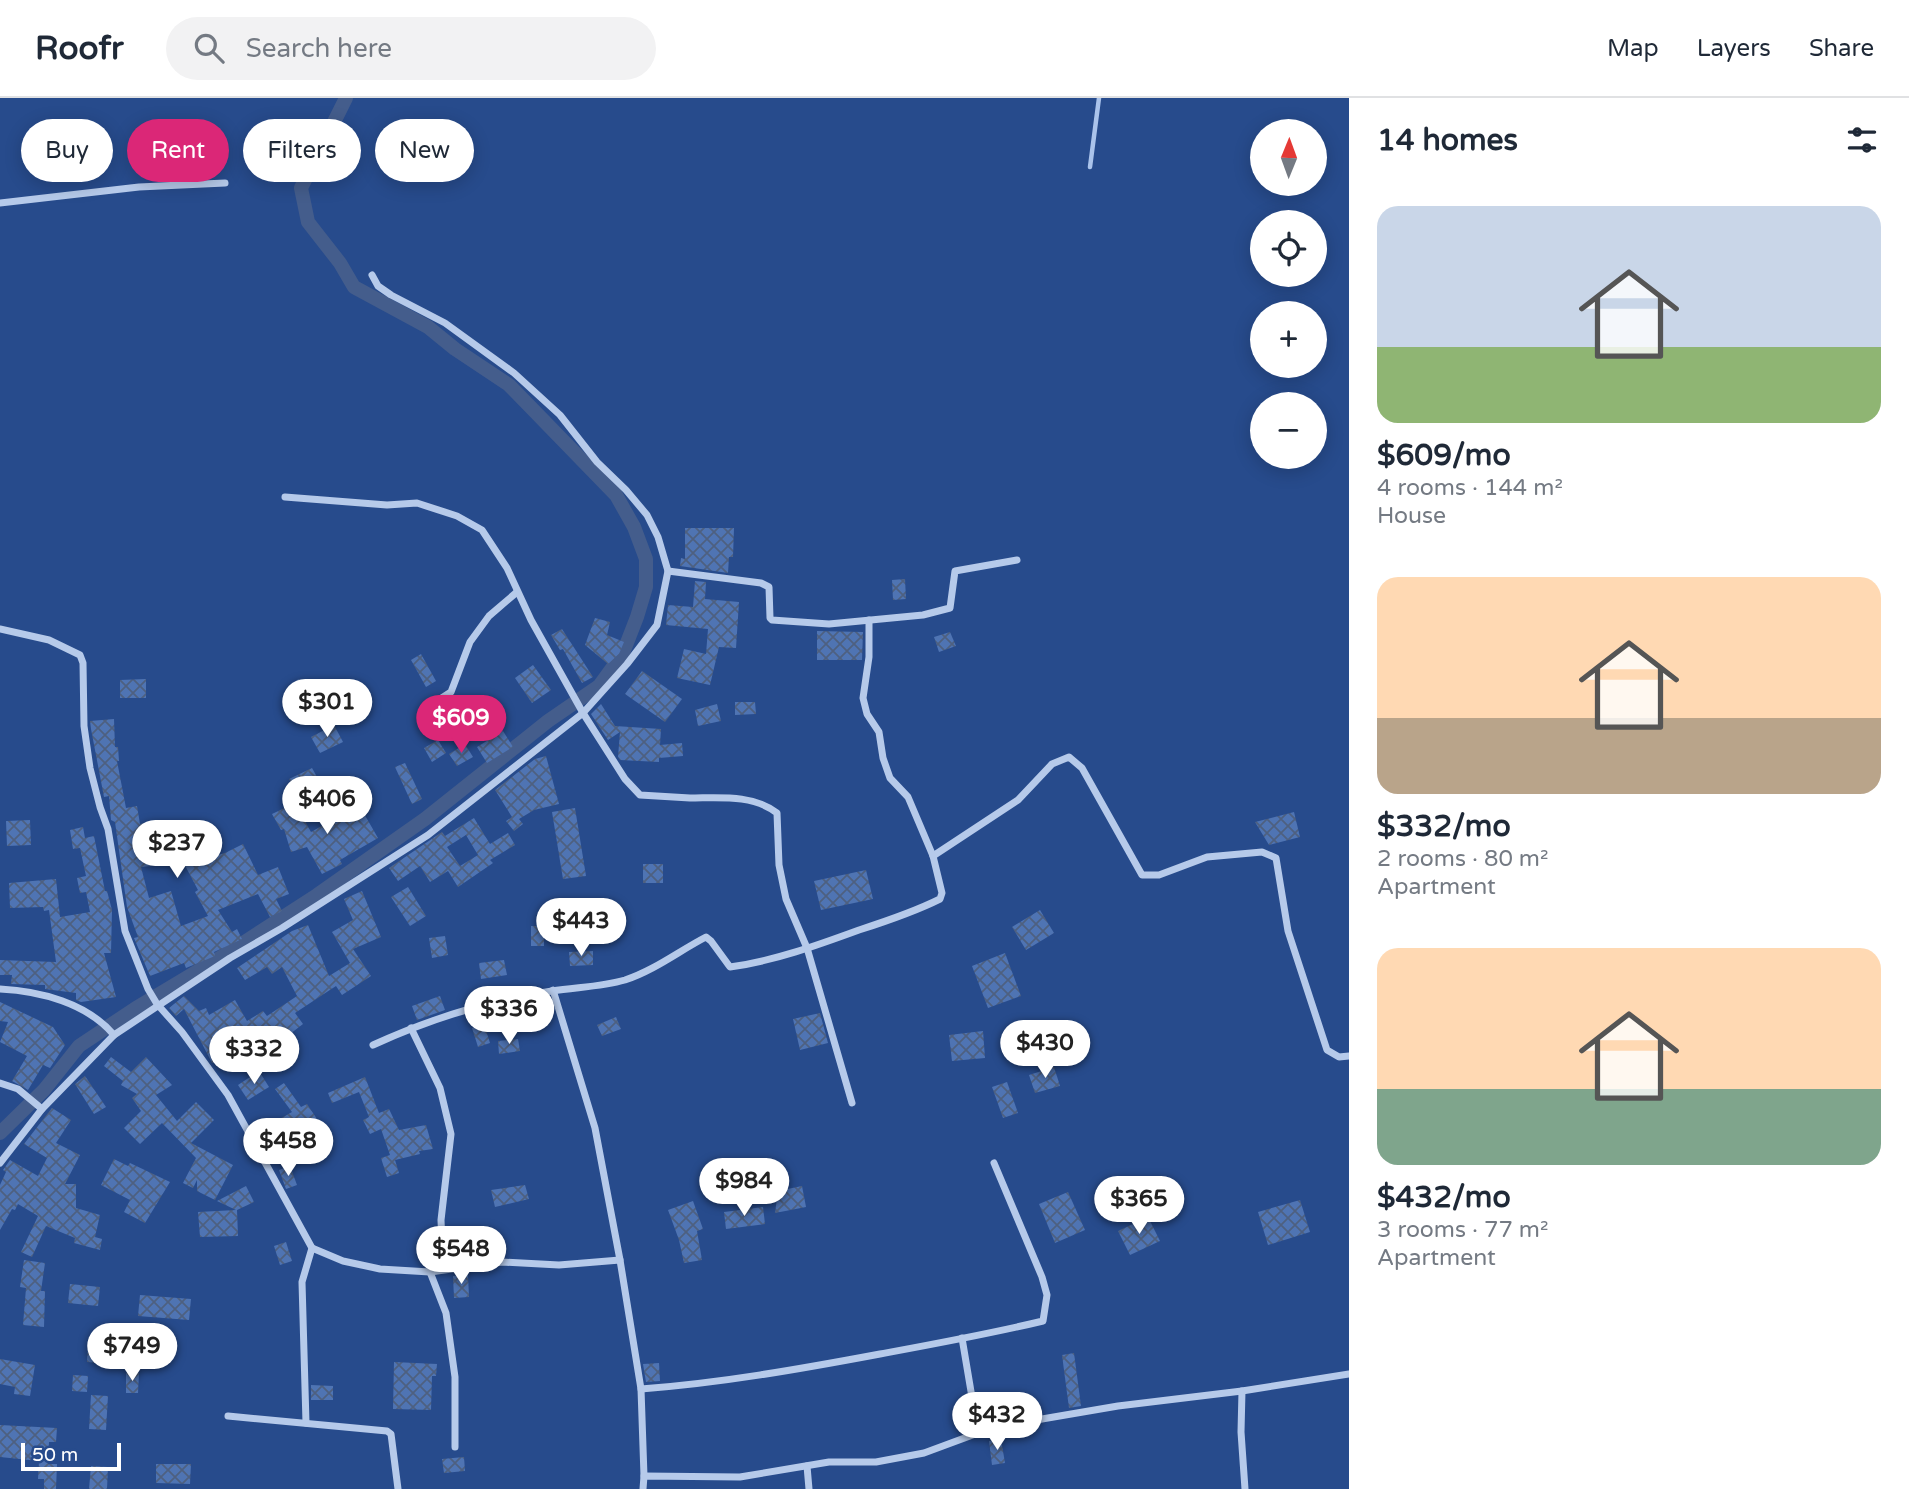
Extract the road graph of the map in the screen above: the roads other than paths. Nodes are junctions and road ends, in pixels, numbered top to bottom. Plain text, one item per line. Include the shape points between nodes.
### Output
1 (226, 183) dead end
2 (0, 203) edge
3 (372, 275) dead end
4 (285, 496) dead end
5 (1017, 560) dead end
6 (668, 571) junction
7 (517, 592) junction
8 (869, 620) junction
9 (0, 629) edge
10 (423, 710) dead end
11 (582, 710) junction
12 (933, 856) junction
13 (807, 948) junction
14 (0, 989) edge
15 (554, 990) junction
16 (156, 1002) junction
17 (411, 1028) junction
18 (112, 1033) junction
19 (373, 1045) dead end
20 (1349, 1056) edge
21 (0, 1083) edge
22 (852, 1103) dead end
23 (41, 1108) junction
24 (0, 1163) edge
25 (994, 1163) dead end
26 (312, 1248) junction
27 (620, 1260) junction
28 (443, 1269) junction
29 (430, 1272) junction
30 (962, 1338) junction
31 (1349, 1374) edge
32 (640, 1389) junction
33 (1242, 1391) junction
34 (228, 1416) dead end
35 (306, 1423) junction
36 (978, 1433) junction
37 (455, 1447) dead end
38 (807, 1466) junction
39 (644, 1476) junction
40 (398, 1489) edge
41 (643, 1489) edge
42 (809, 1489) edge
43 (1245, 1489) edge

1 - 2 street via 139,187
3 - 6 street via 391,295 481,347 561,415 647,515
4 - 7 street via 387,505 417,503 457,516 482,530
5 - 8 street via 955,571 950,608
6 - 8 street via 761,583 769,587 772,620 829,624
6 - 11 street via 657,625
7 - 10 street via 489,616 470,642 451,692
7 - 11 street
8 - 12 street via 865,706 879,732 890,778 908,797
9 - 16 street via 48,640 80,655 90,768 108,829 125,931
11 - 13 street via 625,779 640,794 719,796 777,813 786,899
11 - 16 street via 428,835
12 - 13 street via 940,899
12 - 20 street via 1018,800 1052,764 1069,757 1082,768 1142,875 1159,875 1207,857 1262,852 1276,858 1288,931 1327,1051
13 - 15 street via 730,967 706,937 625,980
13 - 22 street
14 - 18 street via 25,990 76,1006
15 - 17 street via 476,1006
15 - 27 street via 595,1128
16 - 18 street
16 - 26 street via 228,1095
17 - 19 street
17 - 28 street via 440,1088 452,1134 441,1220
18 - 23 street
21 - 23 street via 18,1089
23 - 24 street
25 - 30 street via 1042,1277 1046,1295 1043,1321
26 - 29 street via 380,1269
26 - 35 street via 302,1282
27 - 28 street via 559,1265 502,1262
27 - 32 street
28 - 29 street
29 - 37 street via 446,1313 455,1377
30 - 32 street via 802,1368
30 - 36 street
31 - 33 street
32 - 39 street
33 - 36 street via 1096,1410
33 - 43 street
34 - 35 street
35 - 40 street via 387,1431
36 - 38 street via 924,1453 876,1462
38 - 39 street via 740,1477
38 - 42 street
39 - 41 street

